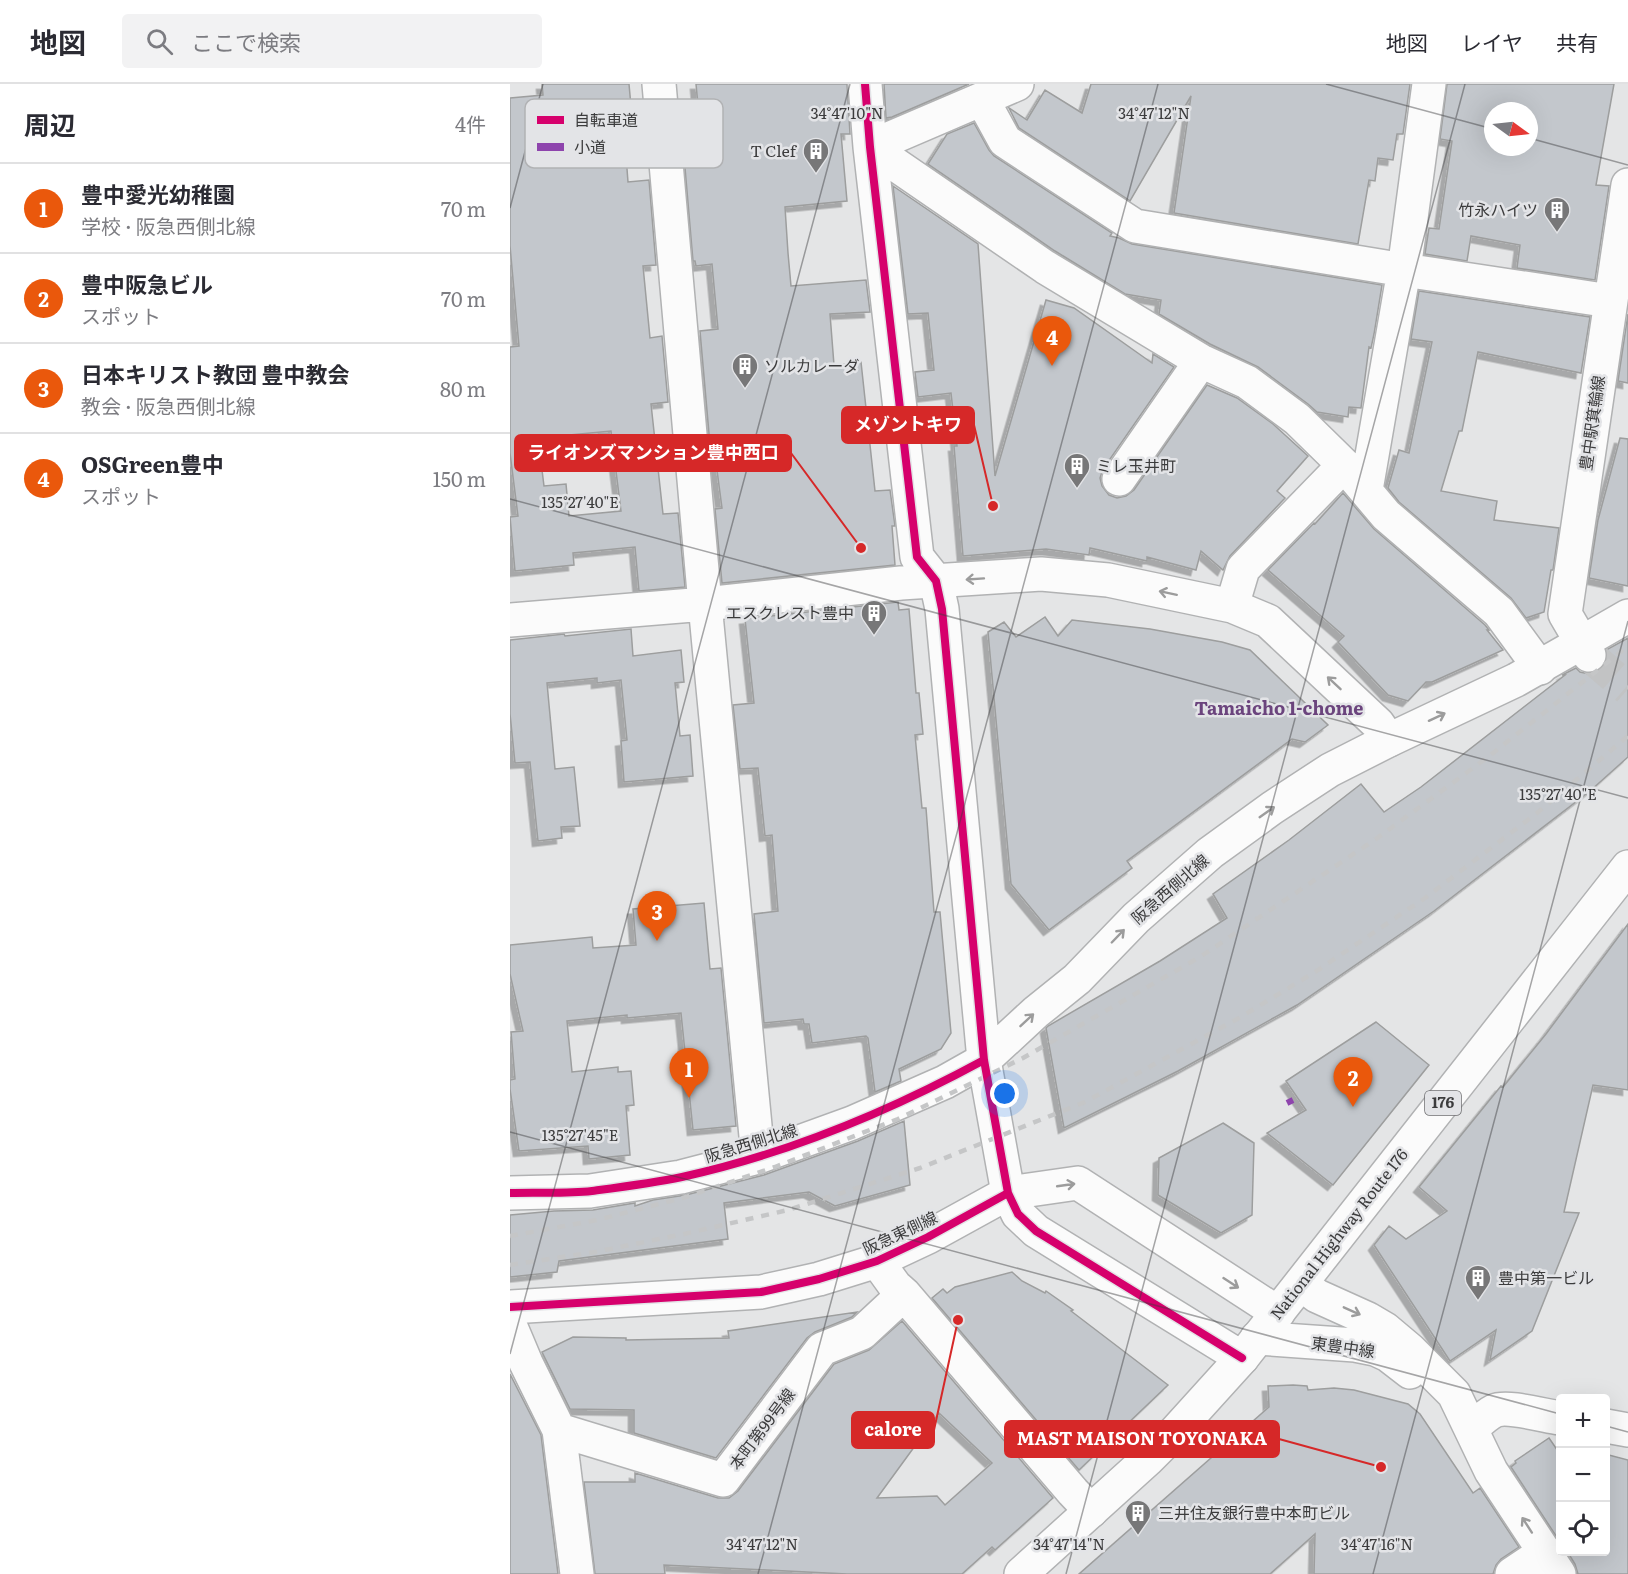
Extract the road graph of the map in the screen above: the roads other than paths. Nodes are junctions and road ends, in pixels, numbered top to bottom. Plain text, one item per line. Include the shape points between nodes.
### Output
1 (659, 84) edge
2 (865, 84) edge
3 (1017, 84) edge
4 (1429, 84) edge
5 (660, 99) edge
6 (982, 99) junction
7 (870, 147) junction
8 (666, 168) edge
9 (1628, 185) edge
10 (1404, 270) junction
11 (1610, 301) junction
12 (1201, 361) junction
13 (1344, 465) junction
14 (1119, 479) dead end
15 (1366, 490) junction
16 (936, 581) junction
17 (705, 604) junction
18 (1232, 606) junction
19 (1628, 616) edge
20 (510, 620) edge
21 (1585, 650) junction
22 (1540, 668) junction
23 (1389, 740) junction
24 (1628, 867) edge
25 (984, 1060) junction
26 (758, 1157) junction
27 (510, 1193) edge
28 (1008, 1193) junction
29 (877, 1261) junction
30 (1301, 1284) junction
31 (904, 1294) junction
32 (510, 1308) edge
33 (1278, 1313) junction
34 (510, 1325) edge
35 (1250, 1348) junction
36 (1556, 1417) edge
37 (1610, 1427) edge
38 (1471, 1429) junction
39 (559, 1430) junction
40 (1628, 1430) edge
41 (1091, 1511) junction
42 (1552, 1563) edge
43 (577, 1574) edge
44 (1021, 1574) edge
45 (1512, 1574) edge

1 - 5 main road
2 - 7 main road
3 - 6 main road
4 - 10 main road
6 - 7 main road
6 - 10 main road via 1005,141 1135,226
7 - 12 main road via 1045,267
7 - 16 main road via 917,557
8 - 17 main road
9 - 11 main road, 豊中駅箕輪線
10 - 11 main road
10 - 15 main road
11 - 21 main road, 豊中駅箕輪線 via 1565,614
12 - 13 main road via 1247,382 1297,419
12 - 14 main road
13 - 15 main road
13 - 18 main road via 1244,569
15 - 22 main road via 1386,515 1499,612
16 - 17 main road
18 -> 16 main road via 1108,580 1041,574
16 - 25 main road via 942,609
17 - 20 main road
17 - 26 main road
23 -> 18 main road via 1378,724 1268,621
19 - 21 main road, 阪急西側北線
21 - 22 main road, 阪急西側北線
23 -> 22 main road, 阪急西側北線
25 -> 23 main road, 阪急西側北線 via 1077,979 1136,918 1210,853 1330,770
24 - 30 main road, National Highway Route 176 / 176
25 - 26 main road, 阪急西側北線 via 945,1082 852,1123
25 - 28 main road
26 - 27 main road, 阪急西側北線 via 681,1177 590,1191
28 - 29 main road, 阪急東側線
28 -> 33 main road, 阪急東側線 via 1078,1183
28 - 35 main road via 1018,1214 1036,1230
29 - 31 main road
29 - 32 main road, 阪急東側線 via 761,1292
30 - 33 main road, National Highway Route 176 / 176
30 -> 38 main road, 東豊中線 via 1317,1296 1368,1318 1410,1350 1454,1394
31 - 39 main road, 本町第99号線 via 862,1333 822,1349 723,1480
31 - 41 main road
33 - 35 main road, National Highway Route 176 / 176
34 - 39 main road
35 - 38 main road, 東豊中線 via 1354,1345 1389,1354
35 - 41 main road, National Highway Route 176 / 176 via 1161,1446
36 - 38 main road via 1515,1410 1494,1411
37 - 40 main road
42 -> 38 main road, 東豊中線 via 1491,1471
39 - 43 main road
41 - 44 main road, National Highway Route 176 / 176
42 - 45 main road

